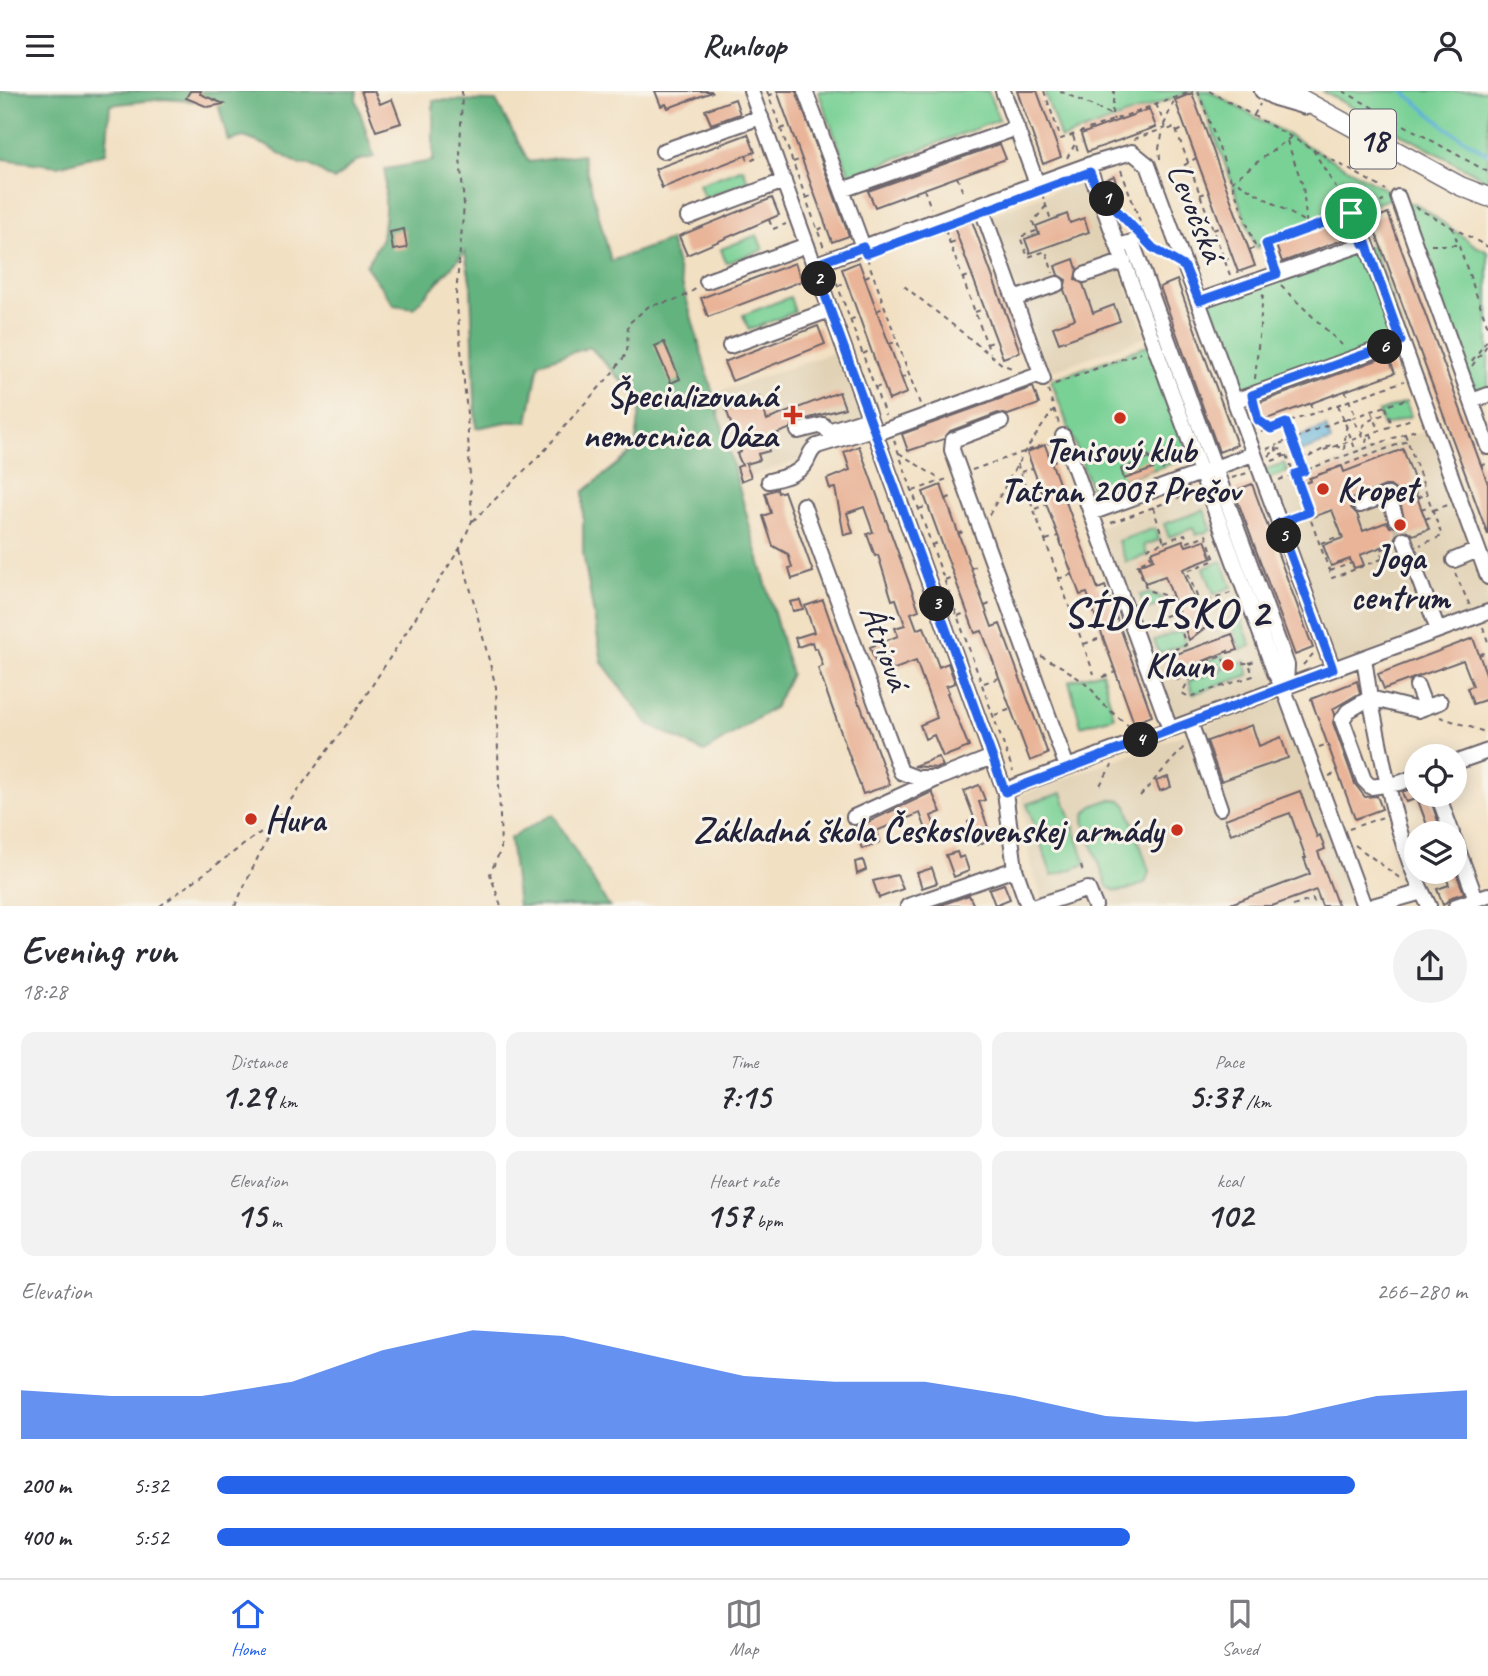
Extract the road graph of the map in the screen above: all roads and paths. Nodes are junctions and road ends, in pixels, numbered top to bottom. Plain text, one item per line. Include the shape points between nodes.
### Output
1 (462, 91) edge
2 (751, 91) edge
3 (805, 91) edge
4 (1003, 91) edge
5 (1044, 91) edge
6 (1060, 91) edge
7 (1114, 91) edge
8 (1193, 91) edge
9 (1198, 91) edge
10 (1209, 91) edge
11 (1262, 91) edge
12 (1287, 91) edge
13 (1343, 91) edge
14 (777, 92) edge
15 (768, 96) dead end
16 (1177, 97) junction
17 (1156, 104) junction
18 (1049, 105) junction
19 (1043, 108) dead end
20 (1326, 113) junction
21 (1112, 115) junction
22 (761, 117) junction
23 (1209, 119) junction
24 (1114, 120) junction
25 (1203, 122) dead end
26 (1165, 125) junction
27 (789, 126) dead end
28 (1017, 128) junction
29 (1185, 128) dead end
30 (780, 129) dead end
31 (1177, 132) junction
32 (1072, 135) junction
33 (1291, 137) junction
34 (1061, 139) junction
35 (1287, 140) junction
36 (1055, 142) dead end
37 (1075, 143) junction
38 (1312, 149) junction
39 (1220, 150) junction
40 (663, 151) dead end
41 (1214, 153) dead end
42 (746, 155) dead end
43 (765, 155) dead end
44 (1196, 158) dead end
45 (802, 159) dead end
46 (1160, 159) dead end
47 (1188, 161) junction
48 (792, 162) dead end
49 (1062, 166) dead end
50 (1086, 166) junction
51 (1119, 166) dead end
52 (1488, 172) edge
53 (957, 177) dead end
54 (784, 181) junction
55 (1232, 182) junction
56 (1226, 186) dead end
57 (1460, 186) junction
58 (1039, 187) junction
59 (1156, 187) junction
60 (924, 189) dead end
61 (842, 190) junction
62 (1208, 192) dead end
63 (815, 194) dead end
64 (1200, 195) junction
65 (1397, 197) junction
66 (1488, 197) edge
67 (806, 198) dead end
68 (973, 202) junction
69 (1046, 206) junction
70 (1117, 209) dead end
71 (1488, 209) edge
72 (933, 213) dead end
73 (1351, 213) junction
74 (688, 217) dead end
75 (769, 219) dead end
76 (1246, 219) junction
77 (1051, 220) dead end
78 (790, 222) dead end
79 (1239, 222) dead end
80 (1307, 223) junction
81 (826, 226) dead end
82 (943, 226) dead end
83 (1451, 226) junction
84 (1221, 227) dead end
85 (1307, 229) junction
86 (817, 230) dead end
87 (1213, 230) junction
88 (1146, 238) junction
89 (959, 240) dead end
90 (950, 243) junction
91 (1266, 244) junction
92 (1363, 244) junction
93 (1415, 244) junction
94 (807, 245) junction
95 (1458, 245) junction
96 (1118, 246) junction
97 (863, 247) junction
98 (1488, 247) edge
99 (1256, 248) junction
100 (1250, 250) dead end
101 (1232, 257) dead end
102 (1224, 260) junction
103 (1124, 261) junction
104 (814, 265) junction
105 (1185, 267) junction
106 (873, 274) junction
107 (972, 275) dead end
108 (1084, 275) dead end
109 (1270, 276) junction
110 (864, 277) dead end
111 (963, 278) junction
112 (708, 281) joint
113 (846, 282) dead end
114 (1057, 284) joint
115 (838, 286) dead end
116 (904, 286) dead end
117 (1235, 288) junction
118 (1014, 299) junction
119 (1199, 301) junction
120 (885, 307) junction
121 (984, 309) dead end
122 (830, 310) junction
123 (877, 311) dead end
124 (975, 312) junction
125 (859, 316) dead end
126 (850, 320) dead end
127 (1488, 327) edge
128 (897, 341) junction
129 (996, 341) dead end
130 (1401, 341) junction
131 (889, 344) dead end
132 (987, 344) junction
133 (1488, 344) edge
134 (1342, 345) dead end
135 (730, 346) dead end
136 (1155, 347) junction
137 (871, 350) dead end
138 (863, 354) dead end
139 (991, 354) junction
140 (909, 375) junction
141 (901, 378) dead end
142 (1415, 378) junction
143 (1463, 378) junction
144 (1041, 379) junction
145 (884, 385) dead end
146 (875, 388) dead end
147 (1345, 390) dead end
148 (1421, 393) junction
149 (1254, 394) junction
150 (1488, 395) edge
151 (779, 401) dead end
152 (1234, 401) junction
153 (1349, 401) junction
154 (1472, 401) junction
155 (1310, 403) dead end
156 (1338, 405) junction
157 (1385, 406) junction
158 (763, 407) dead end
159 (1054, 409) junction
160 (1372, 411) junction
161 (1388, 413) junction
162 (1314, 414) junction
163 (924, 416) junction
164 (1356, 417) junction
165 (1374, 418) junction
166 (1350, 419) junction
167 (1430, 419) junction
168 (1346, 420) junction
169 (1002, 422) dead end
170 (1286, 423) junction
171 (1393, 426) junction
172 (873, 427) junction
173 (1271, 429) junction
174 (1380, 430) junction
175 (798, 431) dead end
176 (1362, 432) junction
177 (1370, 433) junction
178 (1405, 434) junction
179 (1364, 436) junction
180 (1063, 437) junction
181 (1247, 437) junction
182 (1292, 438) junction
183 (1352, 440) junction
184 (1408, 441) junction
185 (1286, 442) junction
186 (1346, 442) junction
187 (1277, 445) junction
188 (1375, 445) junction
189 (1336, 446) junction
190 (1369, 447) junction
191 (1390, 447) junction
192 (1488, 447) edge
193 (1025, 451) junction
194 (899, 452) dead end
195 (1296, 452) junction
196 (1356, 452) junction
197 (1371, 454) junction
198 (1392, 454) dead end
199 (1287, 455) junction
200 (1300, 459) junction
201 (1118, 461) dead end
202 (1350, 462) junction
203 (1257, 463) junction
204 (1488, 463) edge
205 (1017, 464) junction
206 (1481, 466) dead end
207 (1216, 467) junction
208 (1033, 468) dead end
209 (1353, 468) dead end
210 (1304, 471) junction
211 (1200, 472) junction
212 (1020, 473) junction
213 (961, 474) junction
214 (1295, 474) junction
215 (769, 481) dead end
216 (942, 481) junction
217 (1422, 481) junction
218 (1221, 482) junction
219 (1298, 482) junction
220 (1168, 484) junction
221 (1265, 485) junction
222 (1412, 485) dead end
223 (1205, 488) junction
224 (913, 491) dead end
225 (1426, 494) junction
226 (1417, 498) dead end
227 (1460, 500) junction
228 (803, 505) dead end
229 (1046, 505) dead end
230 (1360, 505) dead end
231 (1430, 505) junction
232 (928, 506) dead end
233 (1153, 507) junction
234 (919, 509) dead end
235 (1421, 509) dead end
236 (1033, 510) junction
237 (1432, 510) junction
238 (1310, 512) junction
239 (1091, 513) junction
240 (988, 515) dead end
241 (1434, 515) junction
242 (1396, 519) tunnel mouth
243 (1425, 519) dead end
244 (472, 521) junction
245 (1279, 523) junction
246 (1097, 528) junction
247 (1342, 535) dead end
248 (1058, 536) dead end
249 (941, 541) dead end
250 (1044, 541) junction
251 (1164, 542) junction
252 (1320, 543) junction
253 (932, 545) dead end
254 (1388, 546) junction
255 (1404, 547) junction
256 (460, 548) junction
257 (1478, 550) junction
258 (1392, 555) junction
259 (1383, 559) junction
260 (1352, 563) dead end
261 (1453, 563) joint
262 (1341, 567) junction
263 (1330, 572) junction
264 (1072, 574) dead end
265 (1343, 574) junction
266 (954, 576) dead end
267 (1488, 577) edge
268 (1058, 579) junction
269 (945, 580) dead end
270 (1233, 592) dead end
271 (1175, 612) junction
272 (967, 613) dead end
273 (958, 616) dead end
274 (1483, 616) edge
275 (1133, 627) junction
276 (1438, 630) junction
277 (1103, 637) dead end
278 (1488, 642) edge
279 (1324, 643) junction
280 (1083, 645) junction
281 (1488, 651) edge
282 (1479, 655) dead end
283 (1040, 656) dead end
284 (1364, 657) junction
285 (1258, 660) dead end
286 (1249, 663) junction
287 (1225, 664) junction
288 (1204, 667) junction
289 (1301, 668) dead end
290 (1333, 669) junction
291 (1116, 672) dead end
292 (1094, 674) dead end
293 (1191, 675) junction
294 (1103, 677) dead end
295 (999, 678) dead end
296 (982, 684) dead end
297 (1417, 686) dead end
298 (1285, 687) junction
299 (1370, 698) junction
300 (1432, 705) junction
301 (1011, 709) dead end
302 (993, 715) dead end
303 (1192, 727) junction
304 (1170, 729) junction
305 (1136, 731) dead end
306 (1488, 733) edge
307 (1328, 744) dead end
308 (1314, 749) dead end
309 (1488, 751) edge
310 (992, 757) junction
311 (1467, 758) edge
312 (1112, 764) dead end
313 (1067, 767) junction
314 (1338, 773) dead end
315 (939, 778) junction
316 (1325, 778) dead end
317 (1404, 780) edge
318 (1389, 784) junction
319 (1100, 785) dead end
320 (1005, 792) junction
321 (1140, 796) dead end
322 (1220, 808) dead end
323 (1394, 814) junction
324 (854, 817) dead end
325 (274, 823) junction
326 (1337, 834) junction
327 (1352, 842) dead end
328 (1467, 866) edge
329 (1015, 869) junction
330 (1421, 891) junction
331 (1482, 897) edge
332 (1300, 905) edge
333 (160, 906) edge
334 (235, 906) edge
335 (501, 906) edge
336 (908, 906) edge
337 (1028, 906) edge
338 (1036, 906) edge
339 (1095, 906) edge
340 (1293, 906) edge
341 (1315, 906) edge
342 (1364, 906) edge
343 (1373, 906) edge
344 (1429, 906) edge
345 (1455, 906) edge

1 - 244 path via 464,205 456,295
2 - 22 street
3 - 61 street
4 - 28 street
5 - 18 path
6 - 21 path
7 - 21 path
8 - 16 path
9 - 23 path
10 - 33 path
11 - 20 street
12 - 20 main road, 18
13 - 52 path
14 - 15 path
16 - 17 path
16 - 26 path
17 - 24 path
17 - 26 path
18 - 19 path
18 - 34 path
20 - 57 main road, 18
21 - 24 path
22 - 40 street
22 - 54 street
23 - 25 path
23 - 39 path
24 - 32 path
26 - 31 path
26 - 46 path
27 - 30 path
28 - 58 street
28 - 61 street
29 - 31 path
31 - 47 path
32 - 34 path
32 - 37 path
33 - 35 path
33 - 38 path
34 - 36 path
35 - 55 path
35 - 80 path via 1303,186
37 - 49 path
37 - 50 path
38 - 65 path
38 - 73 path
39 - 41 path
39 - 55 path
42 - 43 path via 748,161
44 - 47 path
45 - 48 path
47 - 59 path
47 - 64 path
50 - 58 street, Levočská
50 - 59 street, Levočská via 1132,152 1148,165
50 - 96 street
51 - 88 path
53 - 68 path
54 - 74 street
54 - 94 street
55 - 56 path
55 - 76 path
55 - 80 path
57 - 66 main road, 18
57 - 71 main road, 18
58 - 68 street, Levočská
58 - 69 path
59 - 105 street, Levočská
60 - 72 path
61 - 97 street
62 - 64 path
63 - 67 path
64 - 87 path
65 - 73 path
65 - 83 path
65 - 93 street
68 - 97 street, Levočská
68 - 118 street
69 - 77 path
69 - 114 path via 1033,222 1036,231 1020,237 1028,257 1046,251
70 - 88 path
73 - 85 path
73 - 92 path
75 - 78 path via 773,229
76 - 79 path
76 - 99 path
80 - 85 path
81 - 86 path
82 - 90 path
83 - 95 path
83 - 98 path
84 - 87 path
85 - 91 path
87 - 102 path
88 - 105 path via 1153,248
89 - 90 path
90 - 111 path
91 - 99 path
91 - 109 path
92 - 109 street, Levočská
92 - 130 street
93 - 95 path
93 - 143 street
94 - 104 street
94 - 112 street
95 - 127 path
96 - 103 street
96 - 207 street via 1132,242
97 - 104 street, Levočská
97 - 106 path
99 - 100 path
101 - 102 path
102 - 117 path
103 - 108 street
103 - 136 street
104 - 122 street
105 - 119 street, Levočská
106 - 110 path
106 - 120 path
107 - 111 path
109 - 117 street, Levočská
109 - 134 path
109 - 149 path
111 - 124 path
112 - 244 path via 680,299 649,306 628,324 627,353 610,376 545,450
113 - 115 path
114 - 118 street
116 - 139 path
117 - 119 street, Levočská
118 - 144 street
119 - 152 street
120 - 123 path
120 - 128 path
121 - 124 path
122 - 135 street
122 - 172 street
124 - 132 path
125 - 126 path
128 - 131 path
128 - 140 path
129 - 132 path
130 - 142 street
130 - 149 street
132 - 139 path
133 - 143 path
136 - 144 path
136 - 211 street
137 - 138 path
139 - 144 path via 1003,365
140 - 141 path
140 - 163 path
142 - 148 street
142 - 153 path
143 - 154 street
144 - 159 path
144 - 163 street
145 - 146 path
147 - 153 path
148 - 157 path
148 - 167 street
149 - 152 street
149 - 173 path via 1258,420
150 - 154 street
151 - 158 path
152 - 181 street
153 - 156 path
153 - 164 path
154 - 192 street
155 - 162 path
156 - 162 path
156 - 168 path
157 - 160 path
157 - 161 path
159 - 180 path
159 - 193 path
160 - 164 path
160 - 165 path
161 - 165 path
161 - 171 path
162 - 170 path
163 - 172 street
164 - 166 path
165 - 174 path
165 - 176 path
166 - 168 path
166 - 176 path
167 - 171 path
167 - 178 path
167 - 227 street
168 - 182 path
168 - 183 path
168 - 186 path
169 - 213 street via 953,440
170 - 173 path
170 - 182 path
171 - 174 path
172 - 175 street via 828,431 823,425
172 - 215 street via 817,446 803,466
172 - 310 street
173 - 181 path
174 - 177 path
176 - 179 path
177 - 179 path
177 - 188 path
178 - 184 path
178 - 188 path
179 - 183 path
180 - 193 path
180 - 239 street
181 - 203 street
182 - 185 path
182 - 195 path
183 - 186 path
183 - 196 path
184 - 191 path
184 - 217 path
185 - 187 path
185 - 195 path
186 - 189 path
186 - 189 path via 1344,450
187 - 203 path
187 - 203 path
188 - 190 path
189 - 200 path
190 - 196 path
190 - 197 path
191 - 197 path
191 - 198 path
193 - 205 path
193 - 213 path
194 - 216 path
195 - 199 path
195 - 200 path
196 - 210 path
197 - 202 path
199 - 203 path
199 - 214 path
200 - 210 path
201 - 220 path via 1142,452 1161,463
202 - 209 path
202 - 219 path
203 - 207 street
203 - 218 path
203 - 221 street
204 - 206 path
205 - 212 path
205 - 240 path
207 - 211 street
207 - 218 street
208 - 212 path
210 - 214 path
211 - 220 street
211 - 223 street
212 - 236 path
213 - 216 path
213 - 313 street
214 - 219 path
214 - 221 path
216 - 224 path
217 - 222 path
217 - 225 path
218 - 298 street via 1287,665
219 - 238 path
220 - 239 street
221 - 245 street
223 - 233 path
223 - 298 street via 1275,673
225 - 226 path
225 - 231 path
227 - 237 path
227 - 257 street
228 - 315 street, Átriová via 901,772
229 - 236 path
230 - 242 street via 1388,495
231 - 235 path
231 - 237 path
232 - 234 path
233 - 246 path
233 - 251 path
236 - 250 path
237 - 241 path
238 - 245 path
238 - 252 path
239 - 246 street
241 - 243 path
241 - 255 path via 1441,536
244 - 256 path
245 - 279 street
246 - 275 street
247 - 252 path
248 - 250 path
249 - 253 path
250 - 268 path
251 - 270 path via 1185,534 1188,542 1206,535 1215,559 1187,571 1200,604
251 - 271 path via 1148,548 1151,558 1137,564 1147,590 1170,597
252 - 263 path
254 - 255 path via 1398,543
254 - 258 path
254 - 259 path via 1380,550
255 - 258 path
255 - 276 street
256 - 325 path via 352,717
256 - 335 path via 496,687 501,849 489,874
257 - 261 street
257 - 267 street
258 - 259 path
259 - 265 path
260 - 262 path
261 - 274 path
262 - 263 path
262 - 265 path
263 - 265 path via 1332,578
264 - 268 path
266 - 269 path
268 - 280 path
271 - 275 path
271 - 293 path via 1186,645 1167,652 1177,680
272 - 273 path
274 - 276 street
274 - 278 path
275 - 304 street
276 - 284 street
277 - 280 path
279 - 289 path
279 - 290 street
280 - 292 path
281 - 282 path
283 - 305 path via 1082,681
284 - 290 street
284 - 299 street
285 - 286 path
286 - 287 path
286 - 293 path via 1253,676 1189,697 1182,693
287 - 288 path via 1209,670
287 - 288 path via 1222,656 1206,661
288 - 293 path
288 - 293 path via 1188,668
290 - 298 street
291 - 294 path
295 - 296 path
297 - 300 street
298 - 303 street
298 - 326 street
299 - 300 street via 1418,710
299 - 318 street
299 - 318 street via 1342,720 1363,780 1371,787
300 - 306 path via 1432,714
301 - 302 path
303 - 304 street
303 - 321 path via 1177,758
303 - 322 street
304 - 313 street
307 - 308 path
309 - 311 street
310 - 315 street
310 - 320 street
312 - 319 path
313 - 320 street
314 - 316 path
315 - 324 street
317 - 318 street
318 - 323 street
320 - 329 street
323 - 326 path
323 - 330 street
325 - 333 path
325 - 334 path
326 - 342 street
327 - 330 path
328 - 331 street
329 - 336 street
329 - 337 street
330 - 343 street
330 - 344 street
331 - 345 street
332 - 340 path
332 - 341 path via 1313,899
338 - 339 street via 1088,889

